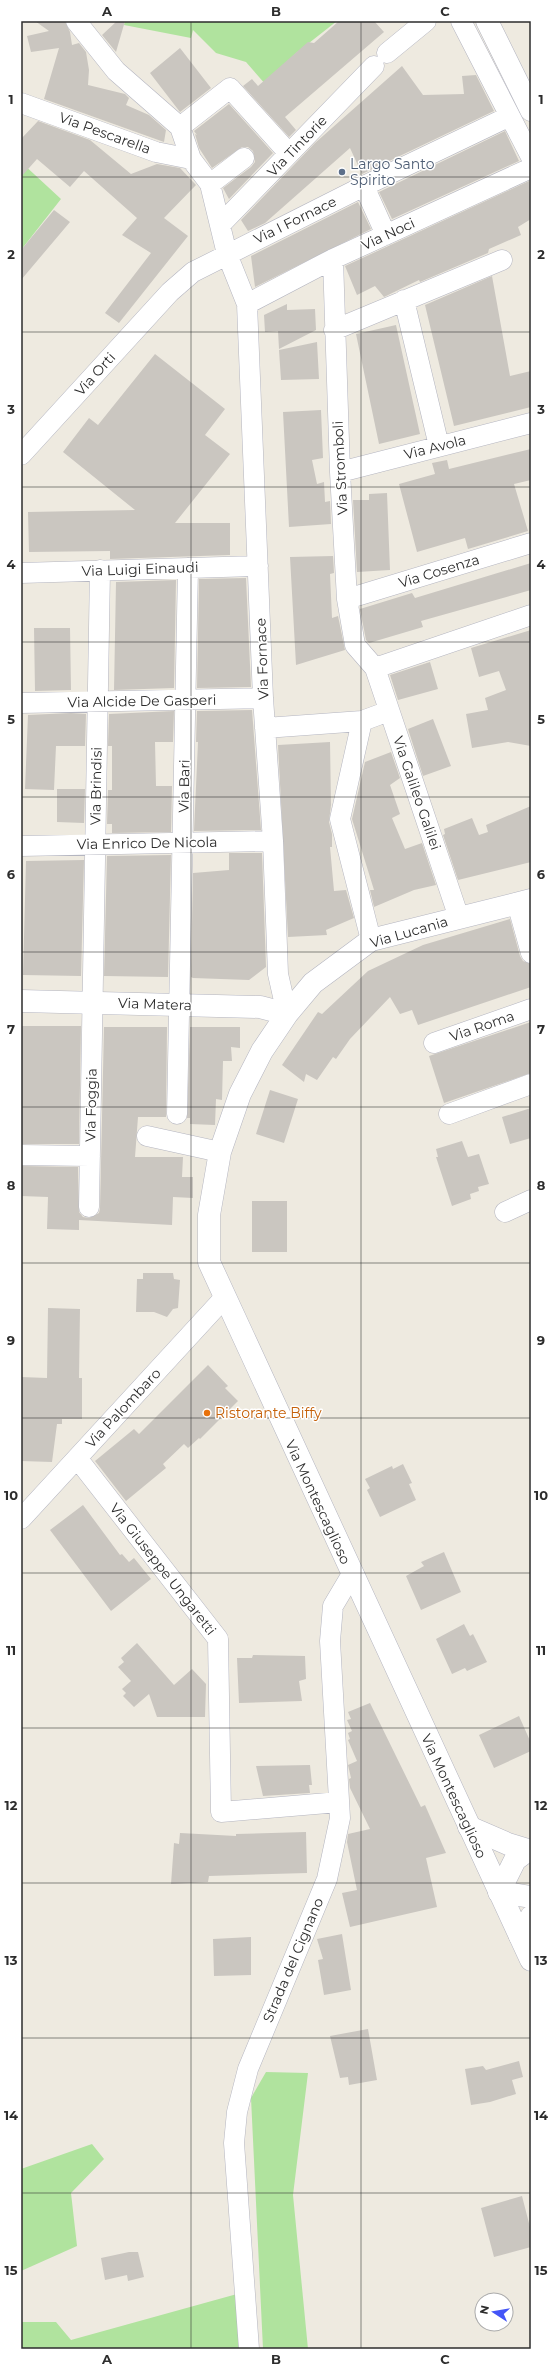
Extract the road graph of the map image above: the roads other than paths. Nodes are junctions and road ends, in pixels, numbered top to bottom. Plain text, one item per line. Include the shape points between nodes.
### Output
1 (76, 21) edge
2 (426, 21) edge
3 (461, 21) edge
4 (487, 21) edge
5 (21, 103) edge
6 (531, 110) edge
7 (510, 116) junction
8 (180, 128) junction
9 (284, 149) dead end
10 (531, 157) edge
11 (244, 158) dead end
12 (191, 159) junction
13 (531, 168) edge
14 (210, 184) junction
15 (364, 186) junction
16 (220, 225) junction
17 (386, 235) junction
18 (227, 254) junction
19 (333, 259) junction
20 (502, 260) dead end
21 (170, 292) joint
22 (404, 300) junction
23 (247, 304) junction
24 (334, 330) junction
25 (531, 423) edge
26 (438, 446) junction
27 (21, 455) edge
28 (340, 472) junction
29 (531, 543) edge
30 (258, 566) junction
31 (188, 568) junction
32 (100, 570) junction
33 (21, 573) edge
34 (347, 599) junction
35 (531, 615) edge
36 (375, 668) junction
37 (263, 698) junction
38 (186, 700) junction
39 (98, 702) junction
40 (21, 703) edge
41 (389, 711) junction
42 (362, 721) junction
43 (265, 728) junction
44 (273, 841) junction
45 (183, 843) junction
46 (95, 844) junction
47 (21, 846) edge
48 (524, 902) edge
49 (459, 918) junction
50 (371, 940) junction
51 (531, 953) edge
52 (21, 1001) edge
53 (93, 1002) junction
54 (181, 1005) junction
55 (531, 1009) edge
56 (287, 1014) junction
57 (434, 1044) dead end
58 (531, 1084) edge
59 (177, 1114) dead end
60 (449, 1114) dead end
61 (147, 1136) dead end
62 (220, 1152) junction
63 (21, 1155) edge
64 (90, 1156) junction
65 (531, 1200) edge
66 (89, 1207) dead end
67 (505, 1212) dead end
68 (225, 1297) junction
69 (77, 1458) junction
70 (21, 1519) edge
71 (352, 1574) junction
72 (339, 1802) junction
73 (468, 1827) junction
74 (529, 1851) edge
75 (499, 1892) junction
76 (531, 1897) edge
77 (531, 1917) edge
78 (520, 1936) junction
79 (531, 1960) edge
80 (250, 2349) edge

1 - 8 street via 116,71
2 - 16 street, Via Tintorie via 380,59
3 - 7 street
4 - 6 street
5 - 12 street, Via Pescarella via 156,152
7 - 10 street
7 - 15 street, Via I Fornace
8 - 9 street via 230,88
8 - 12 street
11 - 14 street
12 - 14 street
13 - 17 street, Via Noci
14 - 16 street, Via Fornace
15 - 17 street
15 - 18 street, Via I Fornace
16 - 18 street, Via Fornace
17 - 19 street, Via Noci
18 - 21 street, Via I Fornace via 193,272
18 - 23 street, Via Fornace
19 - 23 street, Via Noci
19 - 24 street, Via Stromboli
20 - 22 street
21 - 27 street, Via Orti
22 - 24 street
22 - 26 street
23 - 30 street, Via Fornace
24 - 28 street, Via Stromboli
25 - 26 street, Via Avola
26 - 28 street, Via Avola
28 - 34 street, Via Stromboli
29 - 34 street, Via Cosenza
30 - 31 street, Via Luigi Einaudi
30 - 37 street, Via Fornace
31 - 32 street, Via Luigi Einaudi
31 - 38 street, Via Bari
32 - 33 street, Via Luigi Einaudi
32 - 39 street, Via Brindisi
34 - 36 street, Via Stromboli via 355,645
35 - 36 street
36 - 41 street, Via Galileo Galilei
37 - 38 street, Via Alcide De Gasperi
37 - 43 street, Via Fornace
38 - 39 street, Via Alcide De Gasperi
38 - 45 street, Via Bari
39 - 40 street, Via Alcide De Gasperi
39 - 46 street, Via Brindisi
41 - 42 street
41 - 49 street, Via Galileo Galilei
42 - 43 street
42 - 50 street via 340,819
43 - 44 street, Via Fornace
44 - 45 street, Via Enrico De Nicola
44 - 56 street, Via Fornace via 278,974
45 - 46 street, Via Enrico De Nicola
45 - 54 street, Via Bari
46 - 47 street, Via Enrico De Nicola
46 - 53 street, Via Brindisi
48 - 49 street, Via Lucania
48 - 51 street
49 - 50 street, Via Lucania
50 - 56 street, Via Lucania via 314,983
52 - 53 street, Via Matera
53 - 54 street, Via Matera
53 - 64 street, Via Foggia
54 - 56 street, Via Matera via 260,1007
54 - 59 street, Via Bari
55 - 57 street, Via Roma
56 - 62 street, Via Montescaglioso via 262,1051 240,1094
58 - 60 street
61 - 62 street
62 - 68 street, Via Montescaglioso via 209,1215 209,1262
63 - 64 street
64 - 66 street, Via Foggia
65 - 67 street
68 - 69 street, Via Palombaro
68 - 71 street, Via Montescaglioso
69 - 70 street, Via Palombaro
69 - 72 street, Via Giuseppe Ungaretti via 218,1639 221,1812
71 - 72 street, Strada del Cignano via 333,1606 330,1641
71 - 73 street, Via Montescaglioso
72 - 80 street, Strada del Cignano via 340,1818 327,1879 248,2069 237,2112 234,2144
73 - 74 street
73 - 75 street, Via Montescaglioso
74 - 75 street via 515,1860
75 - 76 street
75 - 78 street, Via Montescaglioso
77 - 78 street
78 - 79 street, Via Montescaglioso

